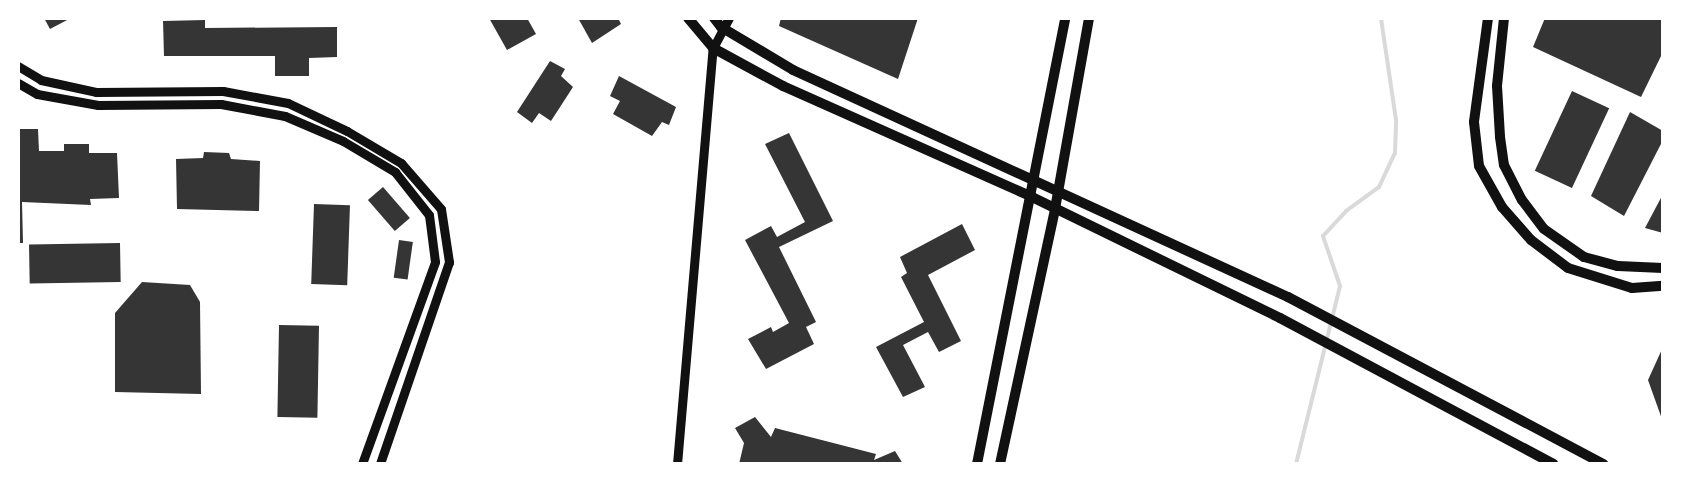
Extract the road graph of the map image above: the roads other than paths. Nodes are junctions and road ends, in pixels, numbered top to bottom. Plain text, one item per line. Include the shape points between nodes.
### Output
1 (688, 18) edge
2 (714, 18) edge
3 (1065, 18) edge
4 (1089, 18) edge
5 (1488, 18) edge
6 (1504, 18) edge
7 (725, 22) edge
8 (712, 48) junction
9 (18, 66) edge
10 (18, 82) edge
11 (1034, 178) junction
12 (1058, 189) junction
13 (1032, 197) junction
14 (1055, 209) junction
15 (1663, 268) edge
16 (1663, 286) edge
17 (362, 464) edge
18 (380, 464) edge
19 (677, 464) edge
20 (977, 464) edge
21 (1000, 464) edge
22 (1553, 464) edge
23 (1603, 464) edge

1 - 8 main road
2 - 7 main road
3 - 11 main road
4 - 12 main road
5 - 16 main road via 1474,122 1479,166 1502,207 1531,240 1568,268 1632,288
6 - 15 main road via 1497,86 1500,137 1504,165 1522,200 1544,229 1584,257 1618,267
7 - 8 street
7 - 11 main road via 793,70
8 - 13 main road via 783,86
8 - 19 street
9 - 18 street via 41,80 96,92 223,91 288,104 347,131 401,163 441,209 449,262
10 - 17 street via 37,94 98,105 221,104 285,116 343,141 395,172 429,215 435,262
11 - 12 main road
11 - 13 main road
12 - 14 main road
12 - 23 main road via 1288,297
13 - 14 main road
13 - 20 main road
14 - 21 main road
14 - 22 main road via 1280,318

